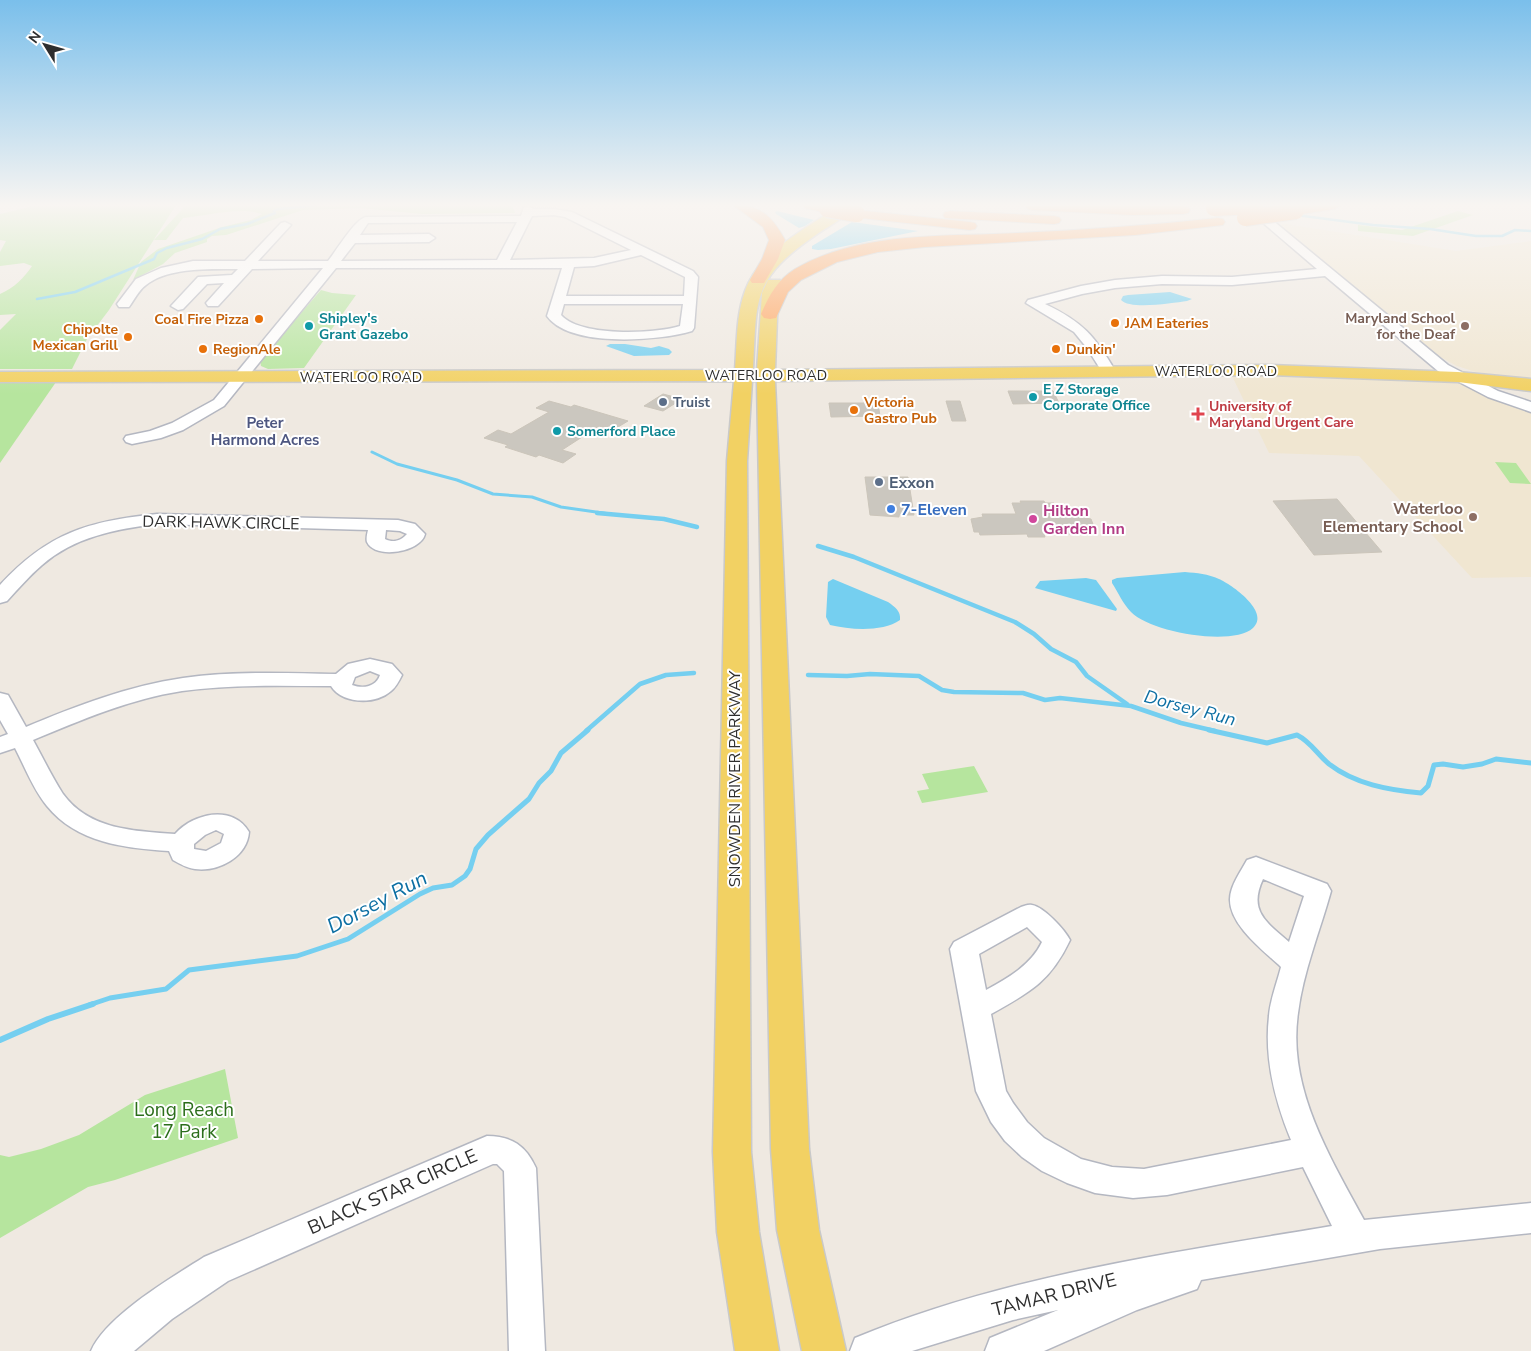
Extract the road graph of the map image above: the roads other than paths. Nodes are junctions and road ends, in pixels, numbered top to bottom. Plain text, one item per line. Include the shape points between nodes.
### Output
1 (179, 268) edge
2 (247, 268) edge
3 (329, 268) edge
4 (568, 268) edge
5 (677, 268) edge
6 (765, 268) edge
7 (769, 268) edge
8 (782, 268) edge
9 (812, 268) edge
10 (1322, 268) edge
11 (1327, 272) junction
12 (236, 279) junction
13 (758, 280) junction
14 (558, 300) junction
15 (689, 300) junction
16 (213, 303) dead end
17 (124, 304) dead end
18 (178, 306) dead end
19 (770, 314) junction
20 (768, 350) junction
21 (1109, 372) junction
22 (743, 375) junction
23 (766, 375) junction
24 (804, 375) junction
25 (0, 377) edge
26 (239, 377) junction
27 (1458, 377) junction
28 (1531, 385) edge
29 (1531, 390) edge
30 (766, 394) junction
31 (1531, 405) edge
32 (132, 439) dead end
33 (377, 525) dead end
34 (0, 597) edge
35 (341, 680) dead end
36 (0, 700) edge
37 (10, 742) edge
38 (181, 843) dead end
39 (1296, 964) dead end
40 (976, 1008) dead end
41 (1313, 1151) junction
42 (1531, 1218) edge
43 (1355, 1237) junction
44 (1244, 1256) junction
45 (109, 1351) edge
46 (527, 1351) edge
47 (757, 1351) edge
48 (824, 1351) edge
49 (868, 1351) edge
50 (1003, 1351) edge

1 - 17 street via 140,282
2 - 12 street
3 - 26 street
4 - 14 street
5 - 15 street via 692,277
6 - 13 highway
7 - 13 main road, SNOWDEN RIVER PARKWAY
8 - 19 main road, SNOWDEN RIVER PARKWAY via 770,293
9 - 19 highway via 785,284 777,294
10 - 11 street
11 - 21 street via 1232,281 1162,280 1114,284 1033,303 1070,322 1088,336
11 - 27 street
12 - 16 street
12 - 18 street via 203,280
13 - 22 main road, SNOWDEN RIVER PARKWAY via 748,313
14 - 15 street
14 - 15 street via 554,316 562,326 610,334 682,330 689,324
19 - 20 main road, SNOWDEN RIVER PARKWAY
20 - 23 main road, SNOWDEN RIVER PARKWAY
20 - 24 main road via 775,360
21 - 24 main road, WATERLOO ROAD
21 - 27 main road, WATERLOO ROAD via 1312,371
22 - 23 main road, WATERLOO ROAD
22 - 26 main road, WATERLOO ROAD
22 - 47 main road, SNOWDEN RIVER PARKWAY via 737,476 732,1152 738,1232
23 - 24 main road, WATERLOO ROAD
23 - 30 main road, SNOWDEN RIVER PARKWAY
24 - 30 main road via 783,382
25 - 26 main road, WATERLOO ROAD
26 - 32 street via 219,402 201,415 162,432
27 - 28 main road, WATERLOO ROAD
27 - 31 street via 1499,396
29 - 31 main road via 1523,396
30 - 48 main road, SNOWDEN RIVER PARKWAY via 790,1149 798,1230
33 - 34 street, DARK HAWK CIRCLE via 157,519 125,522 90,531 56,546 40,556
35 - 37 street via 228,681 180,685 105,704
36 - 37 street
37 - 38 street via 55,800 76,820 126,839
39 - 41 street via 1283,1016 1283,1062 1288,1088
40 - 41 street via 991,1091 998,1108 1009,1126 1024,1140 1044,1156 1073,1171 1098,1180 1155,1183
41 - 43 street
42 - 43 street, TAMAR DRIVE
43 - 44 street, TAMAR DRIVE
44 - 49 street, TAMAR DRIVE via 1121,1278 1013,1303
44 - 50 street, TAMAR DRIVE via 1132,1295
45 - 46 street, BLACK STAR CIRCLE via 149,1314 216,1269 488,1150 498,1149 515,1159 520,1168

